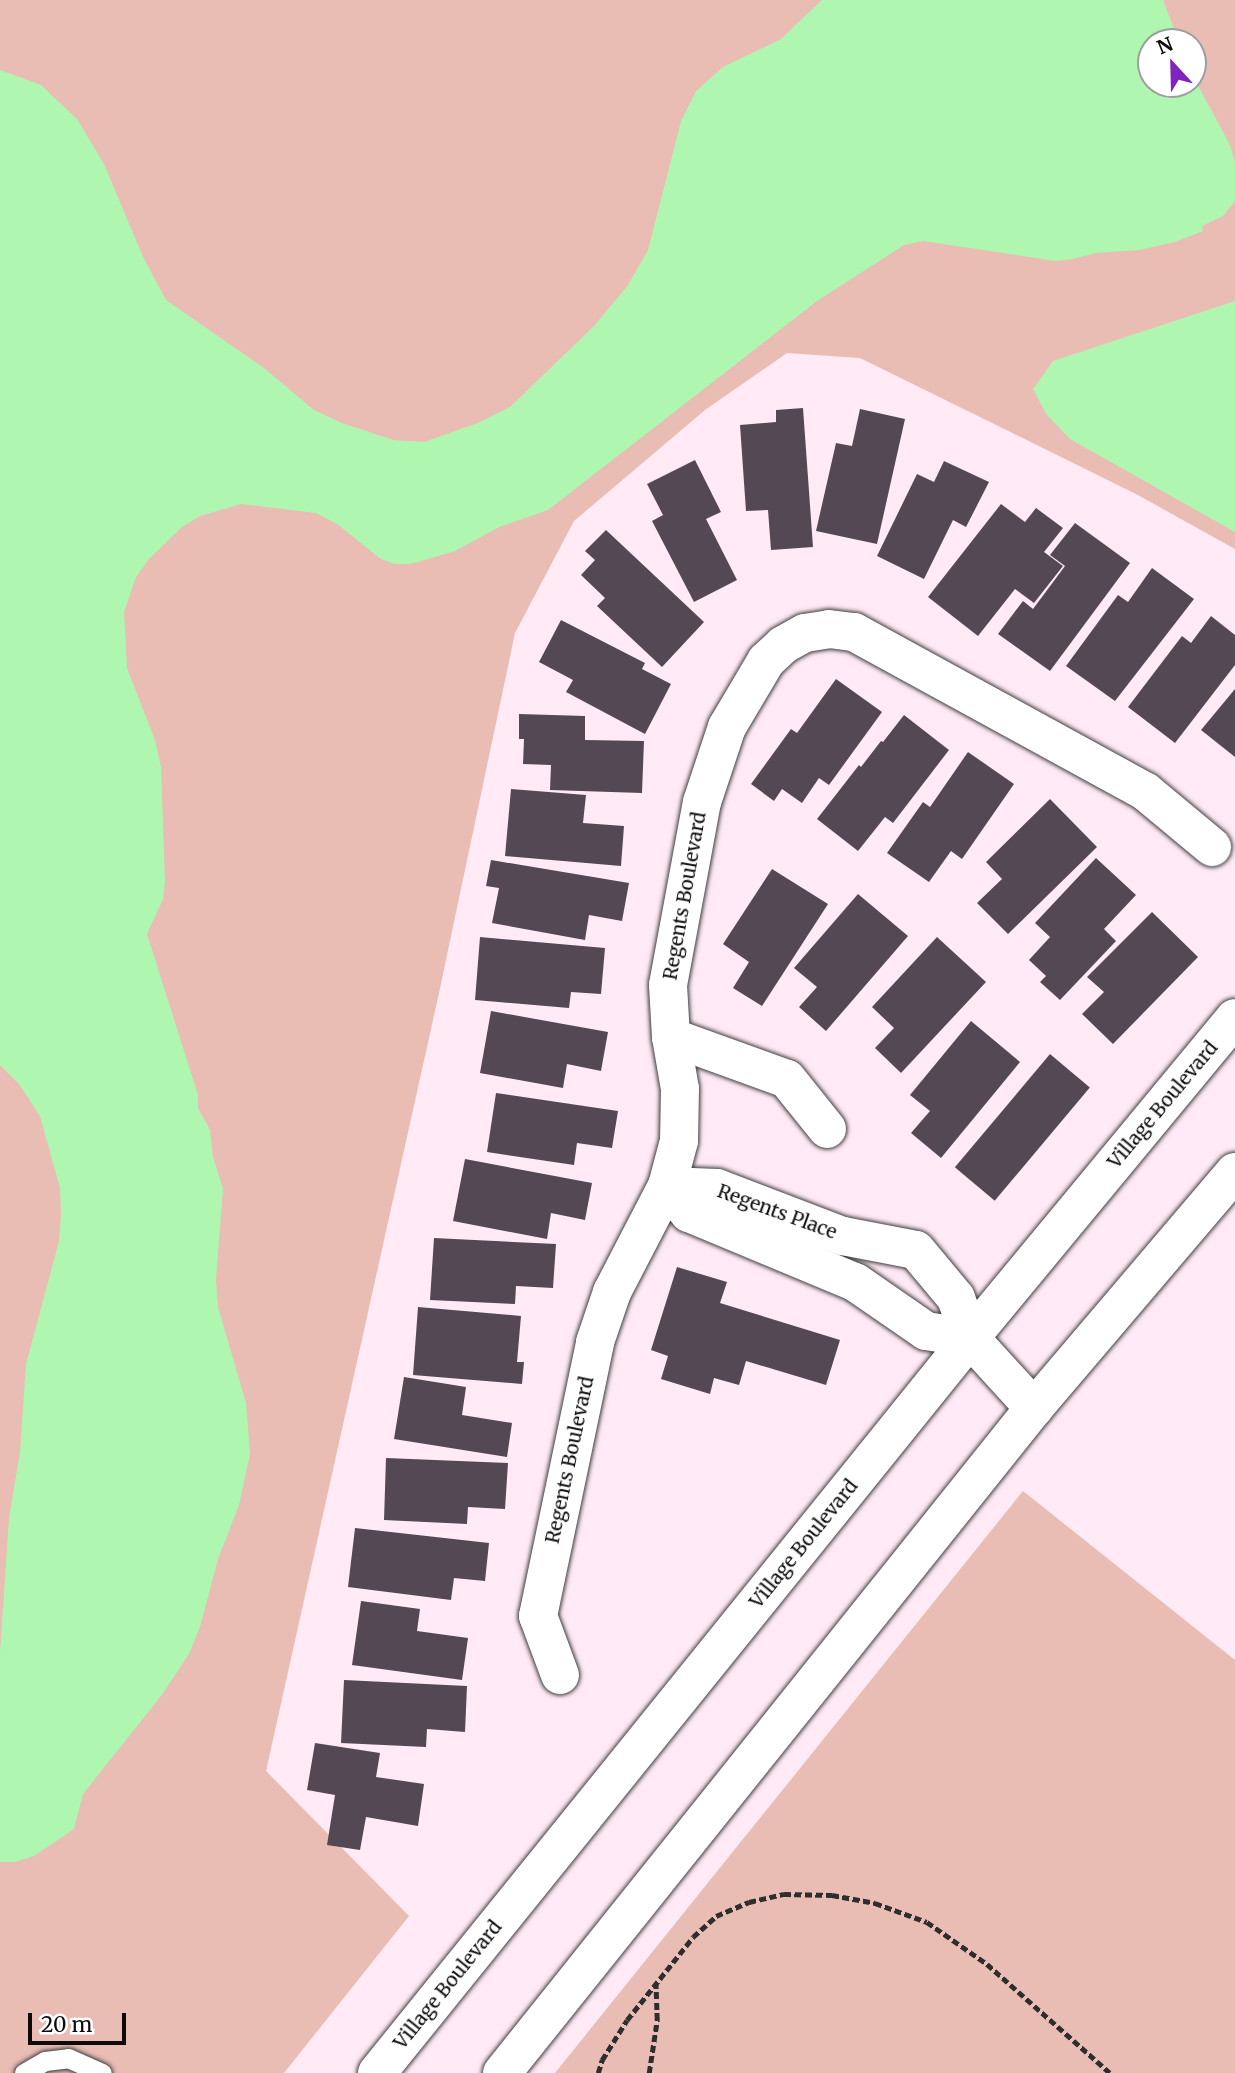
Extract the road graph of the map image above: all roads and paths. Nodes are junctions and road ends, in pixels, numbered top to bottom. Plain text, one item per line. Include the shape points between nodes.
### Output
1 (1212, 847) dead end
2 (1235, 1018) edge
3 (671, 1037) junction
4 (827, 1129) dead end
5 (1235, 1172) edge
6 (667, 1186) junction
7 (970, 1338) junction
8 (1034, 1408) junction
9 (560, 1675) dead end
10 (656, 1983) junction
11 (24, 2073) edge
12 (102, 2073) edge
13 (377, 2073) edge
14 (502, 2073) edge
15 (598, 2073) edge
16 (649, 2073) edge
17 (1110, 2073) edge

1 - 3 street, Regents Boulevard via 1146,792 854,632 830,629 805,634 766,661 717,751 702,802 671,959
2 - 7 street, Village Boulevard
3 - 4 street via 787,1079
3 - 6 street, Regents Boulevard via 681,1115
5 - 8 street
6 - 7 street, Regents Place via 689,1213 855,1282 926,1331
6 - 7 street, Regents Place via 717,1188 843,1236 916,1250 956,1298
6 - 9 street, Regents Boulevard via 612,1292 594,1342 538,1616
7 - 8 street, Regents Place
7 - 13 street, Village Boulevard
8 - 14 street
10 - 15 path via 627,2020
10 - 16 path via 657,2020
10 - 17 path via 716,1916 749,1902 784,1894 832,1895 875,1903 927,1922 987,1964
11 - 12 lane via 45,2060 68,2058

